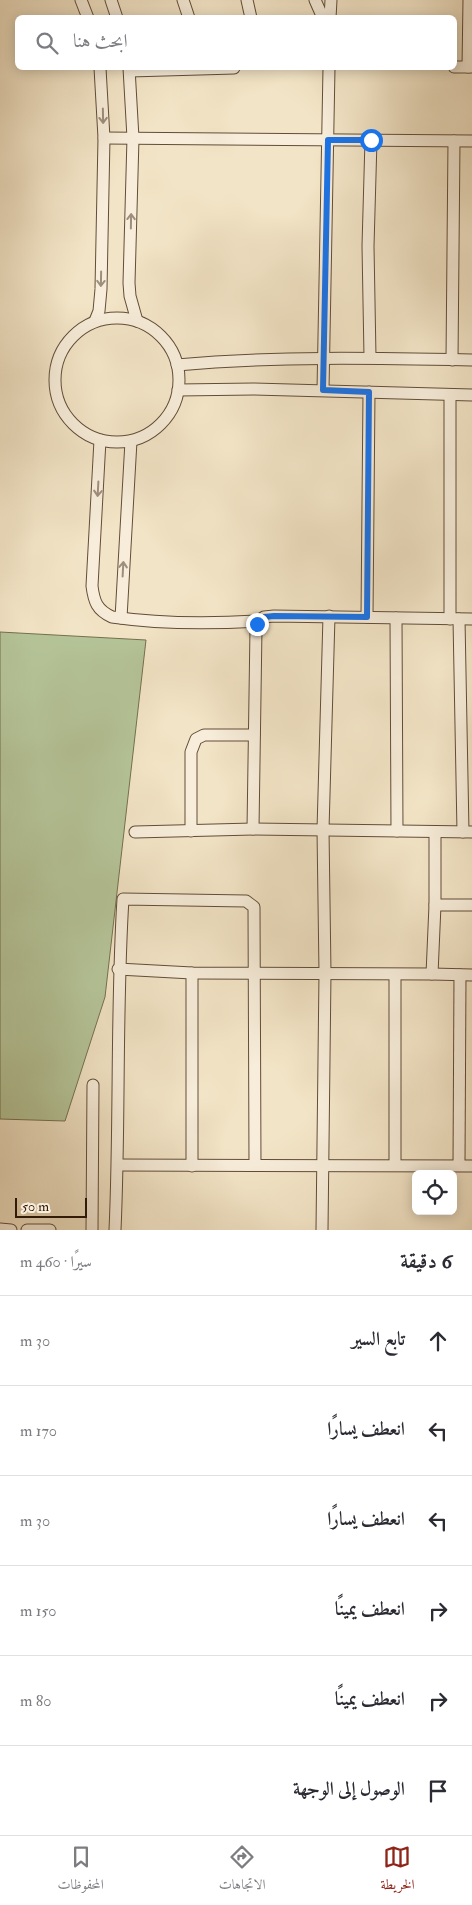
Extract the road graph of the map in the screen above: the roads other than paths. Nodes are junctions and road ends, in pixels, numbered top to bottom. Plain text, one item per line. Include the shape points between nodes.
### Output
1 (81, 0) edge
2 (111, 0) edge
3 (183, 0) edge
4 (247, 0) edge
5 (315, 0) edge
6 (331, 0) edge
7 (469, 0) edge
8 (87, 15) edge
9 (116, 15) edge
10 (188, 15) edge
11 (250, 15) edge
12 (322, 15) edge
13 (330, 15) edge
14 (457, 67) edge
15 (470, 67) edge
16 (100, 70) edge
17 (129, 70) edge
18 (329, 70) edge
19 (104, 138) junction
20 (133, 138) junction
21 (328, 140) junction
22 (371, 140) junction
23 (454, 141) junction
24 (472, 141) edge
25 (95, 321) junction
26 (136, 321) junction
27 (370, 357) junction
28 (323, 358) junction
29 (452, 360) junction
30 (472, 360) edge
31 (177, 364) junction
32 (178, 390) junction
33 (323, 390) junction
34 (369, 392) junction
35 (450, 395) junction
36 (472, 395) edge
37 (100, 440) junction
38 (131, 441) junction
39 (329, 616) junction
40 (367, 617) junction
41 (121, 618) junction
42 (396, 618) junction
43 (455, 619) junction
44 (472, 619) edge
45 (258, 621) junction
46 (254, 735) junction
47 (253, 829) junction
48 (191, 830) junction
49 (323, 830) junction
50 (135, 832) dead end
51 (397, 832) junction
52 (435, 832) junction
53 (468, 832) edge
54 (472, 905) edge
55 (435, 906) junction
56 (118, 969) junction
57 (192, 973) junction
58 (255, 973) junction
59 (325, 973) junction
60 (395, 974) junction
61 (432, 974) junction
62 (460, 975) junction
63 (472, 975) edge
64 (93, 1085) dead end
65 (118, 1165) junction
66 (255, 1165) junction
67 (395, 1165) junction
68 (459, 1165) junction
69 (192, 1166) junction
70 (324, 1166) junction
71 (472, 1166) edge
72 (0, 1229) edge
73 (11, 1230) edge
74 (27, 1230) edge
75 (50, 1230) edge
76 (92, 1230) edge
77 (115, 1230) edge
78 (322, 1230) edge

1 - 8 street
2 - 9 street
3 - 10 street
4 - 11 street
5 - 12 street
6 - 13 street
7 - 15 street
14 - 15 street
16 -> 19 street
17 - 20 street
18 - 21 street
19 - 20 street
19 -> 25 street via 101,300
20 - 21 street
26 -> 20 street via 129,283
21 - 22 street
21 - 28 street
22 - 23 street
22 - 27 street via 368,246
23 - 24 street
23 - 29 street
25 - 26 street via 122,318
25 - 37 street via 71,338 60,355 54,375 56,397 66,416 81,432
26 - 31 street via 162,338
27 - 28 street
27 - 29 street
28 - 31 street via 237,359
28 - 33 street
29 - 30 street
31 - 32 street
32 - 33 street
32 - 38 street via 162,422 148,434
33 - 34 street
34 - 35 street
34 - 40 street
35 - 36 street
35 - 43 street
37 - 38 street
37 -> 41 street via 93,593 98,608 112,617
41 -> 38 street
39 - 40 street
39 - 45 street via 274,616
39 - 49 street
40 - 42 street
41 - 45 street via 185,623
42 - 43 street
42 - 51 street
43 - 44 street
43 - 53 street
45 - 46 street
46 - 47 street
46 - 48 street via 204,735 196,739 192,752
47 - 48 street
47 - 49 street
48 - 50 street
49 - 51 street
49 - 59 street
51 - 52 street
52 - 53 street
52 - 55 street
54 - 55 street
55 - 61 street
56 - 57 street
56 - 58 street via 123,899 246,901 252,904 255,912
56 - 65 street
57 - 58 street
57 - 69 street
58 - 59 street
58 - 66 street
59 - 60 street
59 - 70 street
60 - 61 street
60 - 67 street
61 - 62 street
62 - 63 street
62 - 68 street
64 - 76 street
65 - 69 street
65 - 77 street
66 - 69 street
66 - 70 street
67 - 68 street
67 - 70 street
68 - 71 street
70 - 78 street
72 - 73 street
74 - 75 street

